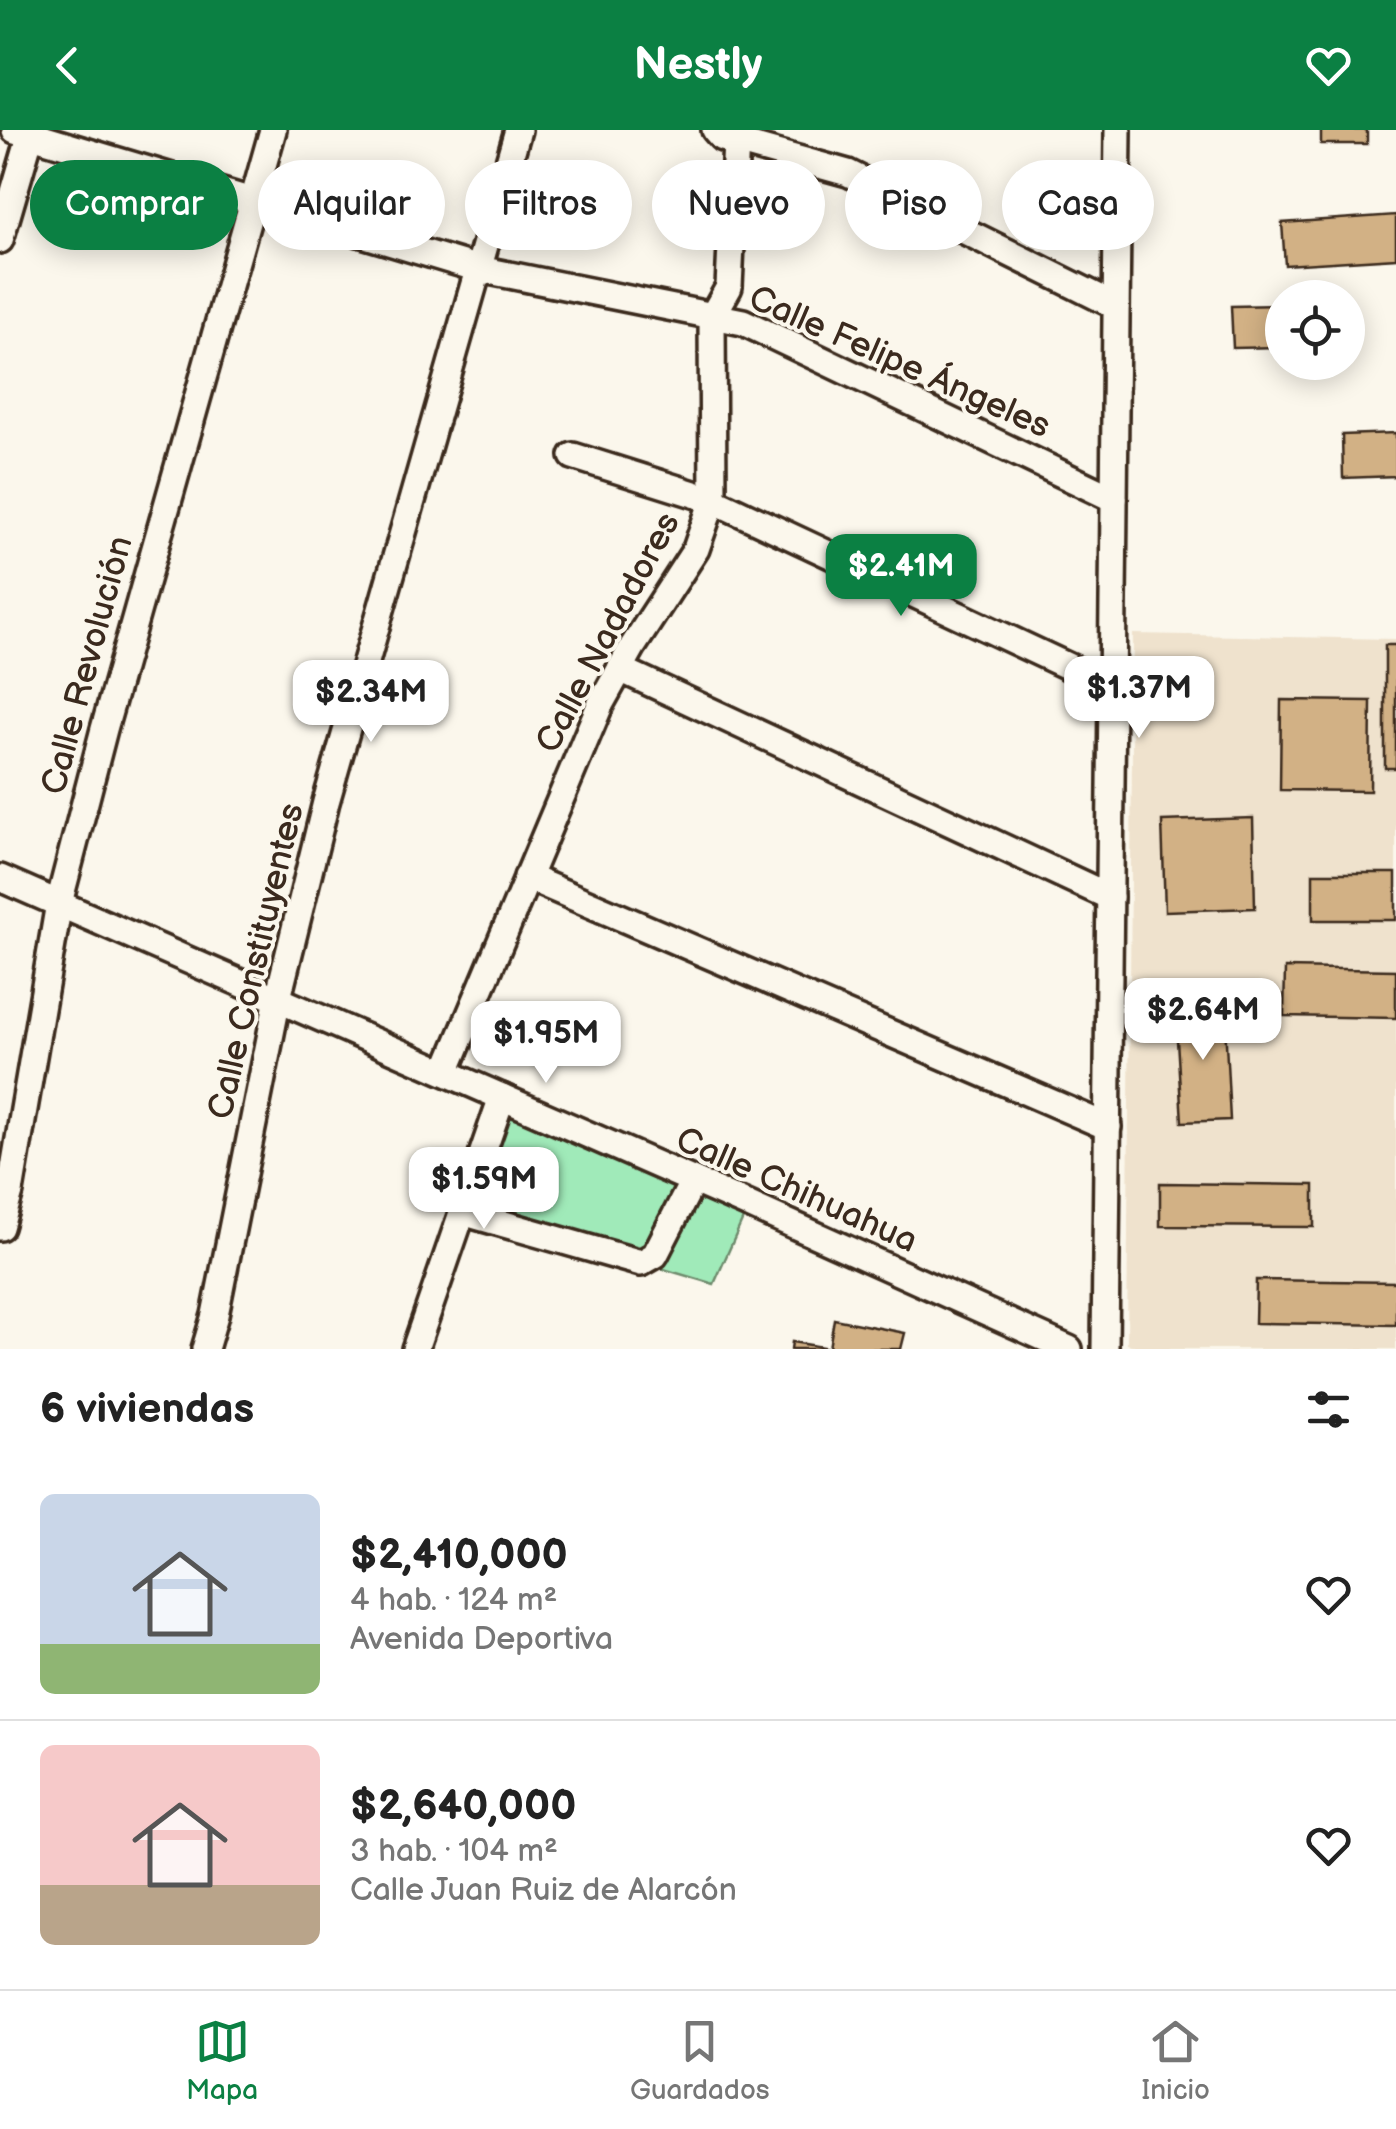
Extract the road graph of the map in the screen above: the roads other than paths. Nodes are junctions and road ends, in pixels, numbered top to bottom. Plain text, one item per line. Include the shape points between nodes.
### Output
1 (273, 130) edge
2 (518, 130) edge
3 (1118, 130) edge
4 (26, 132) edge
5 (725, 136) edge
6 (252, 203) junction
7 (0, 240) edge
8 (479, 269) junction
9 (1116, 306) junction
10 (712, 317) junction
11 (574, 456) dead end
12 (1114, 499) junction
13 (714, 500) junction
14 (620, 669) junction
15 (1112, 688) junction
16 (528, 877) junction
17 (0, 878) edge
18 (1110, 897) junction
19 (59, 903) junction
20 (278, 998) junction
21 (446, 1072) junction
22 (502, 1097) junction
23 (1108, 1127) junction
24 (694, 1181) junction
25 (462, 1212) junction
26 (0, 1227) edge
27 (205, 1349) edge
28 (415, 1349) edge
29 (1069, 1349) edge
30 (1105, 1349) edge

1 - 6 street, Calle Revolución
2 - 8 street, Calle Constituyentes
3 - 9 street
4 - 6 street, Calle Felipe Ángeles
4 - 7 street
5 - 9 street, Calle Nadadores via 848,173
5 - 10 street, Calle Nadadores via 728,287
6 - 8 street, Calle Felipe Ángeles
6 - 19 street, Calle Revolución
8 - 10 street, Calle Felipe Ángeles
8 - 20 street, Calle Constituyentes via 334,773
9 - 12 street
10 - 12 street, Calle Felipe Ángeles via 743,322
10 - 13 street, Calle Nadadores
11 - 13 street
12 - 15 street
13 - 14 street, Calle Nadadores via 696,548
13 - 15 street
14 - 16 street, Calle Nadadores
14 - 18 street
15 - 18 street
16 - 21 street, Calle Nadadores
16 - 23 street
17 - 19 street, Calle Chihuahua
18 - 23 street
19 - 20 street, Calle Chihuahua
19 - 26 street, Calle Revolución
20 - 21 street, Calle Chihuahua
20 - 27 street, Calle Constituyentes
21 - 22 street, Calle Chihuahua
22 - 24 street, Calle Chihuahua
22 - 25 street
23 - 30 street
24 - 25 street via 655,1255 641,1263
24 - 29 street, Calle Chihuahua
25 - 28 street

